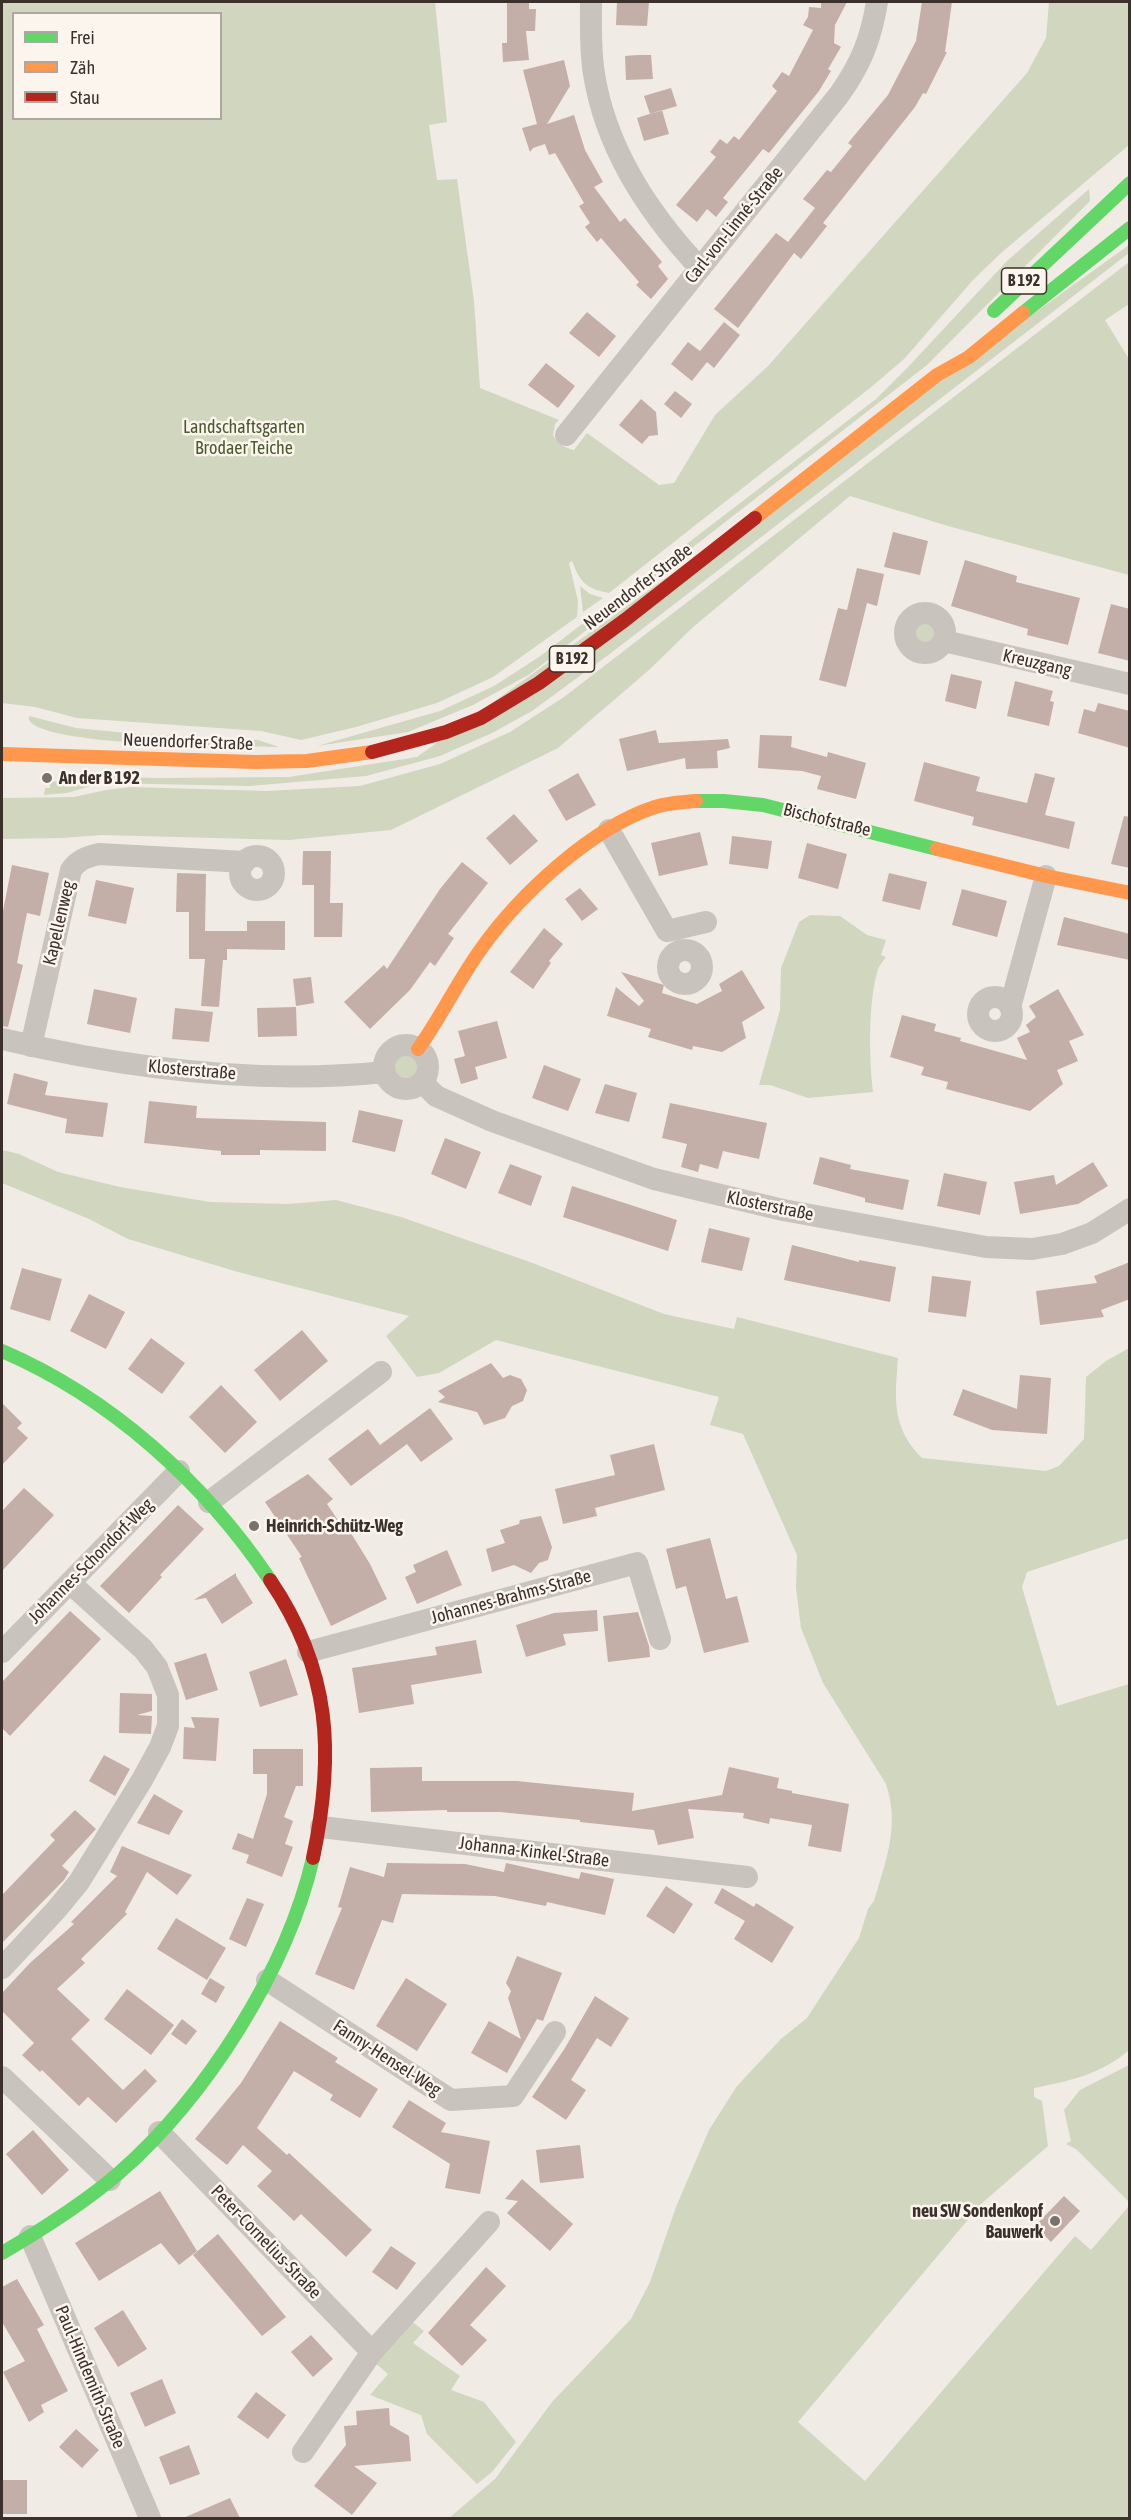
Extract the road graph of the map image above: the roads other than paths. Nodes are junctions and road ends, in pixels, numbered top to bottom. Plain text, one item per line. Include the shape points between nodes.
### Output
1 (591, 2) edge
2 (877, 2) edge
3 (1130, 183) edge
4 (1130, 228) edge
5 (700, 268) junction
6 (984, 321) dead end
7 (959, 345) dead end
8 (937, 375) junction
9 (566, 435) dead end
10 (944, 641) dead end
11 (1130, 684) edge
12 (2, 754) edge
13 (609, 830) junction
14 (244, 862) dead end
15 (1046, 876) junction
16 (1130, 893) edge
17 (706, 922) dead end
18 (667, 931) junction
19 (678, 951) dead end
20 (1010, 1007) dead end
21 (2, 1039) edge
22 (31, 1046) junction
23 (418, 1049) junction
24 (385, 1072) junction
25 (422, 1082) junction
26 (1130, 1209) edge
27 (2, 1351) edge
28 (381, 1372) dead end
29 (179, 1471) junction
30 (209, 1503) junction
31 (70, 1583) junction
32 (660, 1639) dead end
33 (2, 1652) edge
34 (308, 1653) junction
35 (321, 1827) junction
36 (747, 1877) dead end
37 (2, 1968) edge
38 (267, 1980) junction
39 (555, 2032) dead end
40 (2, 2077) edge
41 (159, 2132) junction
42 (110, 2180) junction
43 (489, 2222) dead end
44 (30, 2236) junction
45 (2, 2253) edge
46 (372, 2352) junction
47 (303, 2452) dead end
48 (150, 2518) edge

1 - 5 street via 594,74 612,140 654,214
2 - 5 street, Carl-von-Linné-Straße via 871,33 856,71
3 - 6 street, B 192
4 - 8 street, Neuendorfer Straße / B 192 via 969,357
5 - 9 street, Carl-von-Linné-Straße
7 - 8 street, Neuendorfer Straße / B 192
8 - 12 street, Neuendorfer Straße / B 192 via 626,620 539,683 481,718 410,743 307,761
10 - 11 street, Kreuzgang
13 - 15 street, Bischofstraße via 656,807 697,800 732,800 774,807
13 - 18 street
13 - 23 street, Bischofstraße via 556,867 495,931
14 - 22 street, Kapellenweg via 99,854 76,862
15 - 16 street, Bischofstraße
15 - 20 street
17 - 18 street
18 - 19 street
21 - 22 street, Klosterstraße
22 - 24 street, Klosterstraße via 158,1069 209,1073 306,1076
23 - 24 street via 396,1048 386,1059
23 - 25 street via 428,1068
24 - 25 street via 387,1079 400,1088 414,1088
25 - 26 street, Klosterstraße via 436,1096 492,1121 654,1179 783,1210 974,1245 1032,1249 1062,1244 1092,1233
27 - 29 street via 78,1390
28 - 30 street
29 - 30 street
29 - 31 street, Johannes-Schondorf-Weg
30 - 34 street via 266,1574
31 - 33 street, Johannes-Schondorf-Weg
31 - 37 street via 158,1667 168,1695 168,1726 142,1780 79,1881
32 - 34 street, Johannes-Brahms-Straße via 637,1563
34 - 35 street via 326,1741 327,1778
35 - 36 street, Johanna-Kinkel-Straße
35 - 38 street via 302,1890
38 - 39 street, Fanny-Hensel-Weg via 451,2100 513,2096
38 - 41 street via 220,2056
40 - 42 street
41 - 42 street
41 - 46 street, Peter-Cornelius-Straße
42 - 44 street
43 - 46 street
44 - 45 street
44 - 48 street, Paul-Hindemith-Straße
46 - 47 street

